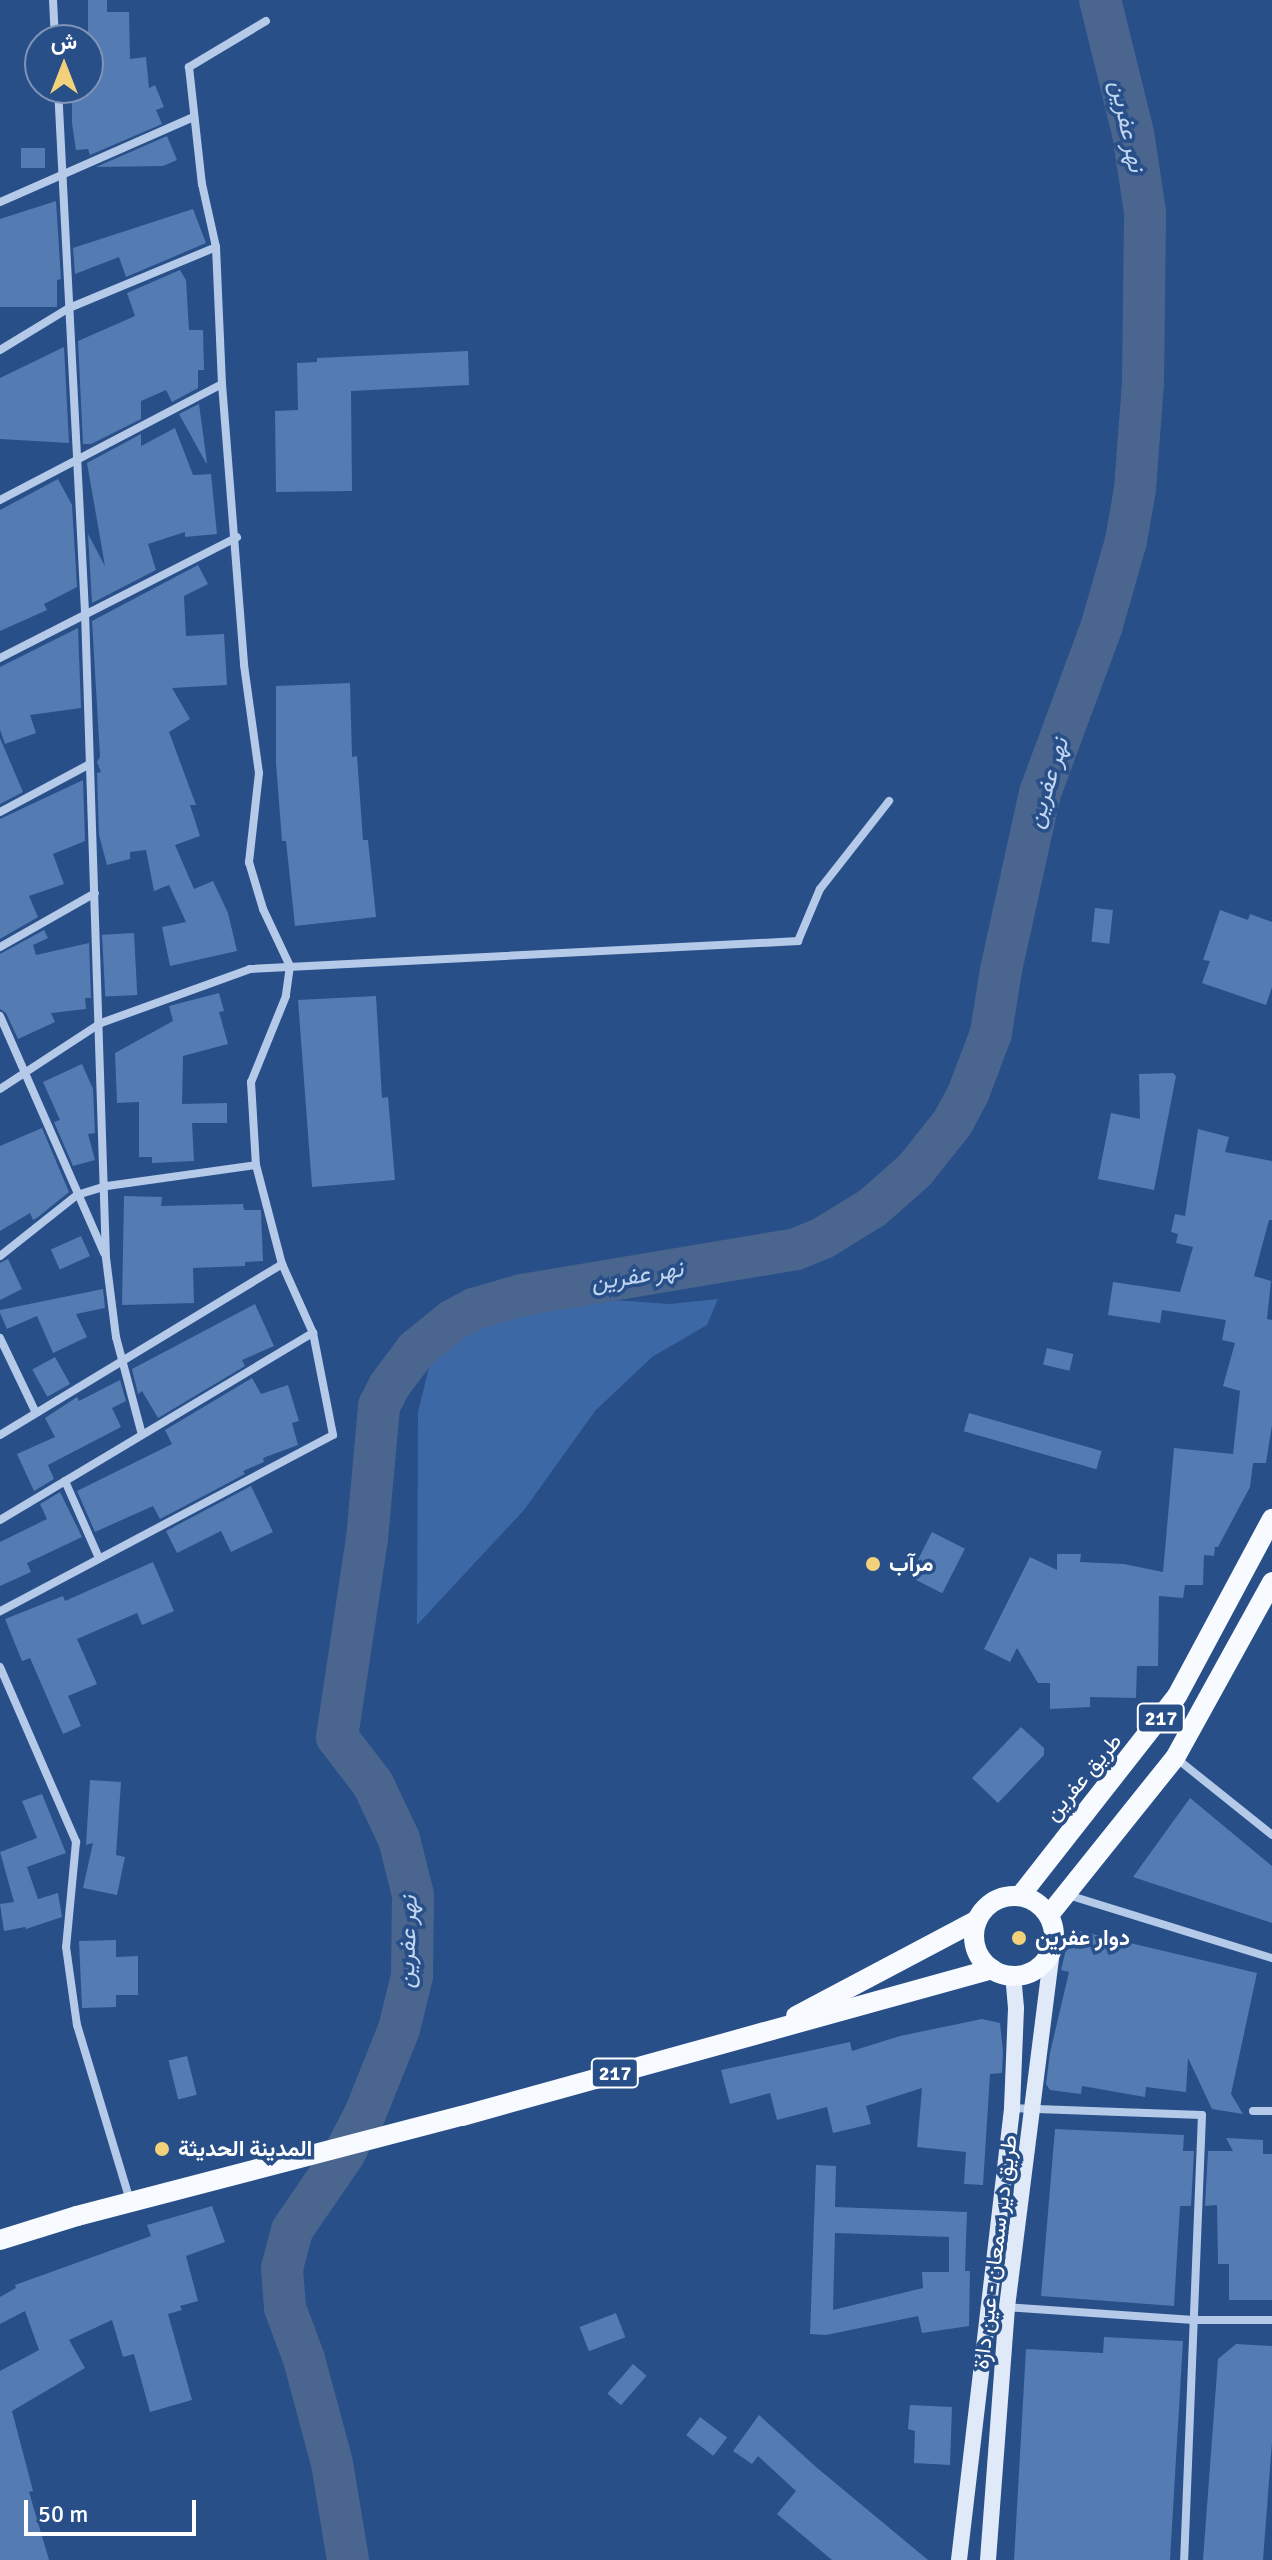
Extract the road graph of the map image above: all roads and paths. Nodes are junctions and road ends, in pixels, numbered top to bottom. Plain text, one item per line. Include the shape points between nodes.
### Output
1 (53, 0) edge
2 (266, 21) dead end
3 (54, 24) edge
4 (59, 104) edge
5 (194, 117) junction
6 (62, 173) junction
7 (0, 202) edge
8 (216, 247) junction
9 (69, 308) junction
10 (0, 350) edge
11 (222, 384) junction
12 (78, 458) junction
13 (0, 500) edge
14 (237, 537) junction
15 (85, 612) junction
16 (0, 658) edge
17 (88, 765) junction
18 (889, 801) dead end
19 (0, 812) edge
20 (95, 893) junction
21 (0, 947) edge
22 (290, 966) junction
23 (0, 1016) edge
24 (101, 1023) junction
25 (24, 1074) junction
26 (0, 1089) edge
27 (256, 1165) junction
28 (107, 1186) junction
29 (77, 1195) junction
30 (0, 1256) edge
31 (106, 1258) junction
32 (282, 1264) junction
33 (313, 1333) junction
34 (0, 1338) edge
35 (123, 1361) junction
36 (36, 1413) junction
37 (0, 1435) edge
38 (142, 1435) junction
39 (65, 1481) junction
40 (1272, 1519) edge
41 (0, 1520) edge
42 (99, 1558) junction
43 (1272, 1582) edge
44 (0, 1611) edge
45 (0, 1667) edge
46 (1175, 1758) junction
47 (1272, 1835) edge
48 (1063, 1893) junction
49 (1020, 1896) junction
50 (1049, 1915) junction
51 (977, 1920) junction
52 (1052, 1949) junction
53 (1272, 1958) edge
54 (992, 1969) junction
55 (1013, 1976) junction
56 (768, 2031) junction
57 (1012, 2108) junction
58 (1034, 2108) junction
59 (1253, 2111) dead end
60 (1272, 2111) edge
61 (131, 2203) junction
62 (0, 2240) edge
63 (988, 2306) junction
64 (1007, 2307) junction
65 (1194, 2320) junction
66 (1272, 2320) edge
67 (959, 2560) edge
68 (988, 2560) edge
69 (1184, 2560) edge

1 - 3 street
2 - 5 street via 189,67
4 - 6 street
5 - 6 street
5 - 8 street
6 - 7 street
6 - 9 street
8 - 9 street
8 - 11 street
9 - 10 street
9 - 12 street
11 - 12 street
11 - 14 street
12 - 13 street
12 - 15 street
14 - 15 street
14 - 22 street via 244,665 259,773 249,862 263,909
15 - 16 street
15 - 17 street
17 - 19 street
17 - 20 street
18 - 22 street via 820,889 798,941
20 - 21 street
20 - 24 street
22 - 24 street via 250,969
22 - 27 street via 286,996 251,1082
23 - 25 street
24 - 25 street
24 - 28 street
25 - 26 street
25 - 29 street
27 - 28 street
27 - 32 street
28 - 29 street
28 - 31 street
29 - 30 street
29 - 31 street
31 - 35 street
32 - 33 street
32 - 35 street
33 - 38 street
33 - 42 street via 333,1435
34 - 36 street
35 - 36 street
35 - 38 street
36 - 37 street
38 - 39 street
39 - 41 street
39 - 42 street
40 - 49 main road, طريق عفرين / 217 via 1177,1696
42 - 44 street
43 - 46 main road, 217
45 - 61 street via 76,1842 66,1947 77,2025
46 - 47 street
46 - 48 main road, 217
48 - 50 main road, 217
48 - 53 street
49 - 50 main road
49 - 51 main road, 217 via 994,1901
50 - 52 main road
51 - 54 main road via 974,1942
51 - 56 main road, 217
52 - 55 main road via 1041,1966
52 - 58 main road, طريق دير سمعان - عين دارة
54 - 55 main road
54 - 56 main road, 217
55 - 57 main road, طريق دير سمعان - عين دارة
56 - 61 main road, 217
57 - 58 street
57 - 63 main road, طريق دير سمعان - عين دارة
58 - 64 main road, طريق دير سمعان - عين دارة
58 - 65 street via 1202,2115
59 - 60 street
61 - 62 main road, 217
63 - 64 street
63 - 67 main road, طريق دير سمعان - عين دارة
64 - 65 street
64 - 68 main road, طريق دير سمعان - عين دارة
65 - 66 street
65 - 69 street

